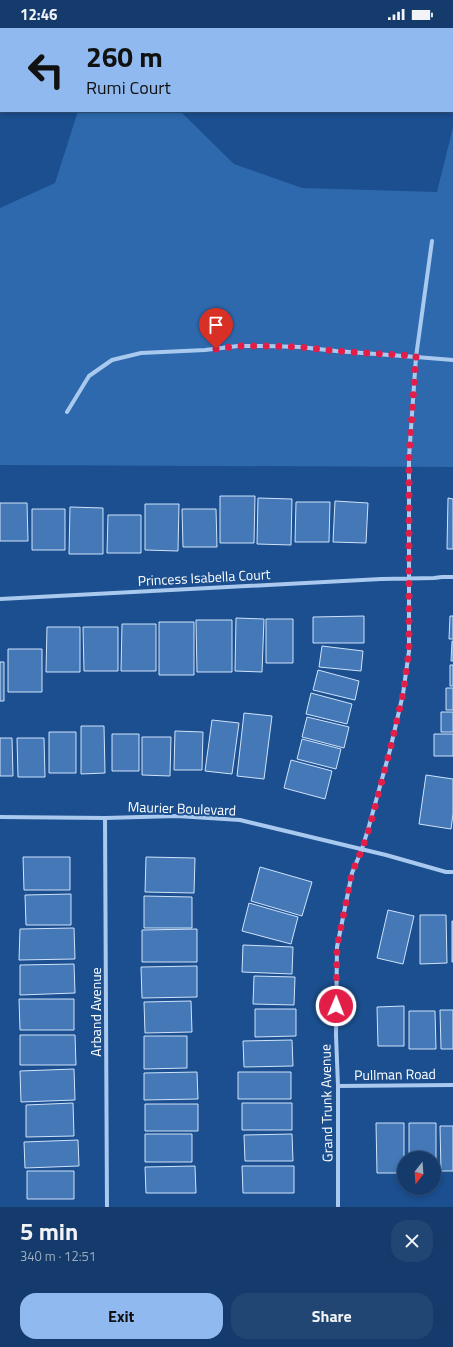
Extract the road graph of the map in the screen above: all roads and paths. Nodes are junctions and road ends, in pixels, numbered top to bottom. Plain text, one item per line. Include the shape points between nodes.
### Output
1 (432, 241) dead end
2 (416, 356) junction
3 (453, 360) edge
4 (67, 412) dead end
5 (453, 577) edge
6 (410, 579) junction
7 (0, 599) edge
8 (0, 817) edge
9 (105, 818) junction
10 (362, 849) junction
11 (453, 872) edge
12 (453, 1085) edge
13 (338, 1086) junction
14 (107, 1207) edge
15 (338, 1207) edge

1 - 2 street, Grand Trunk Avenue
2 - 3 street
2 - 4 street via 267,346 141,353 112,360 89,376
2 - 6 street, Grand Trunk Avenue via 409,457
5 - 6 street, Princess Isabella Court
6 - 7 street, Princess Isabella Court
6 - 10 street, Grand Trunk Avenue via 409,651 403,694
8 - 9 street, Maurier Boulevard
9 - 10 street, Maurier Boulevard via 177,816 240,820
9 - 14 street, Arband Avenue
10 - 11 street, Maurier Boulevard
10 - 13 street, Grand Trunk Avenue via 352,873 337,947
12 - 13 street, Pullman Road
13 - 15 street, Grand Trunk Avenue

